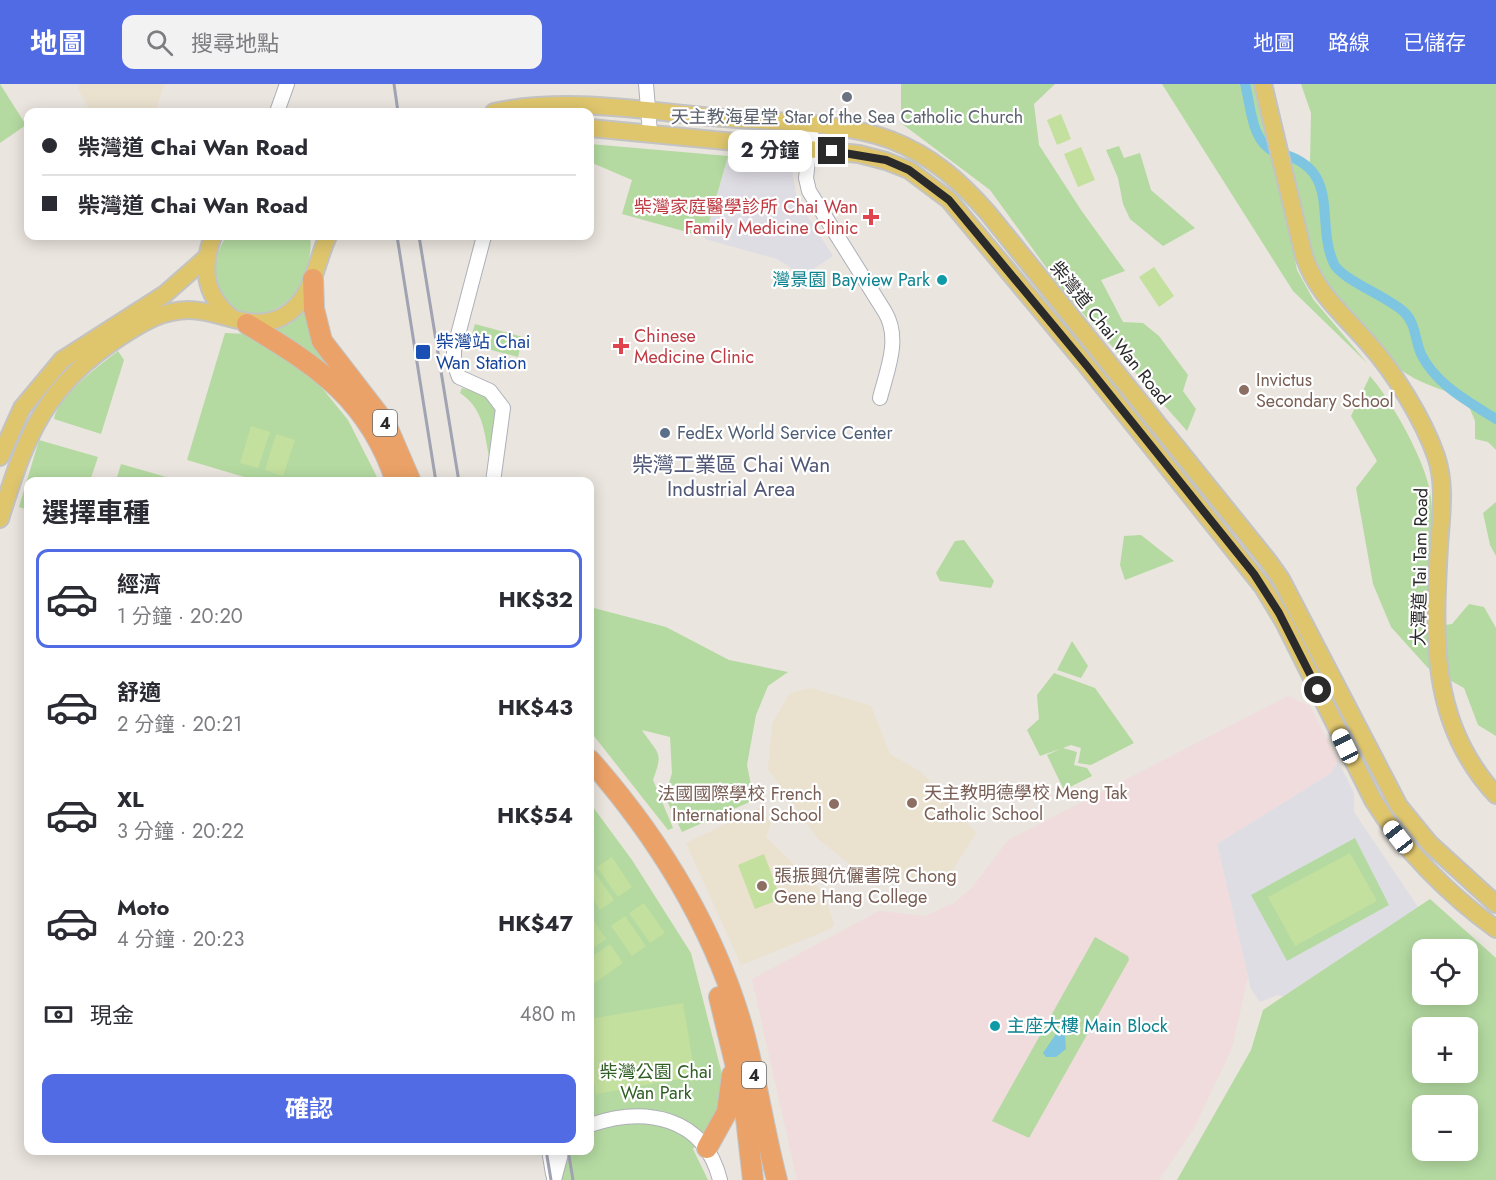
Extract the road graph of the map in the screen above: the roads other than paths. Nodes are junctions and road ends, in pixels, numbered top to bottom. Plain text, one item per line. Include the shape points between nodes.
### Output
1 (287, 84) edge
2 (646, 84) edge
3 (1263, 84) edge
4 (278, 108) edge
5 (523, 108) edge
6 (589, 108) edge
7 (594, 108) edge
8 (650, 112) junction
9 (812, 125) junction
10 (594, 128) edge
11 (650, 133) junction
12 (810, 149) junction
13 (212, 240) edge
14 (323, 240) edge
15 (483, 240) edge
16 (207, 257) junction
17 (313, 279) junction
18 (240, 321) junction
19 (880, 398) dead end
20 (1, 455) edge
21 (19, 459) junction
22 (394, 477) edge
23 (409, 477) edge
24 (493, 477) edge
25 (0, 519) edge
26 (594, 765) edge
27 (594, 784) edge
28 (1496, 795) edge
29 (1496, 904) edge
30 (1496, 929) edge
31 (729, 1033) junction
32 (595, 1123) edge
33 (707, 1148) junction
34 (550, 1155) edge
35 (561, 1155) edge
36 (554, 1180) edge
37 (720, 1180) edge
38 (753, 1180) edge
39 (777, 1180) edge

1 - 4 street
2 - 8 street
3 - 28 main road, 大潭道 Tai Tam Road via 1311,274 1327,300 1384,364 1420,421 1435,454 1442,490 1437,603 1442,692 1461,747
5 - 6 main road, 柴灣道 Chai Wan Road
7 - 8 main road, 柴灣道 Chai Wan Road
8 - 9 main road, 柴灣道 Chai Wan Road
8 - 11 street
9 - 12 street
9 - 29 main road, 柴灣道 Chai Wan Road via 889,140 938,164 964,185 1269,562 1399,806 1430,844
10 - 11 main road
11 - 12 main road
12 - 19 street via 806,178 809,191 892,326 892,349
12 - 30 main road via 859,154 909,170 949,200 972,226 1263,587 1389,825 1417,858
13 - 16 main road
14 - 17 main road
15 - 24 street via 453,363 459,377 490,391 501,402 503,416
16 - 18 main road via 206,281 215,302
16 - 20 main road via 165,294 62,360 22,408
17 - 18 main road via 291,310 268,322
17 - 23 highway, 4 via 314,309 322,341 381,417
18 - 21 main road via 201,311 170,312 141,324 74,372 53,396
18 - 22 highway, 4 via 302,357 334,382 370,427
20 - 21 main road
21 - 25 main road
26 - 39 highway, 4 via 657,845 709,938 740,1020
27 - 31 highway, 4 via 640,842 674,894 711,975
31 - 33 highway via 730,1102 723,1123
31 - 38 highway, 4 via 744,1100
32 - 33 street via 635,1115 653,1116 687,1130
33 - 37 street
34 - 36 street
35 - 36 street

